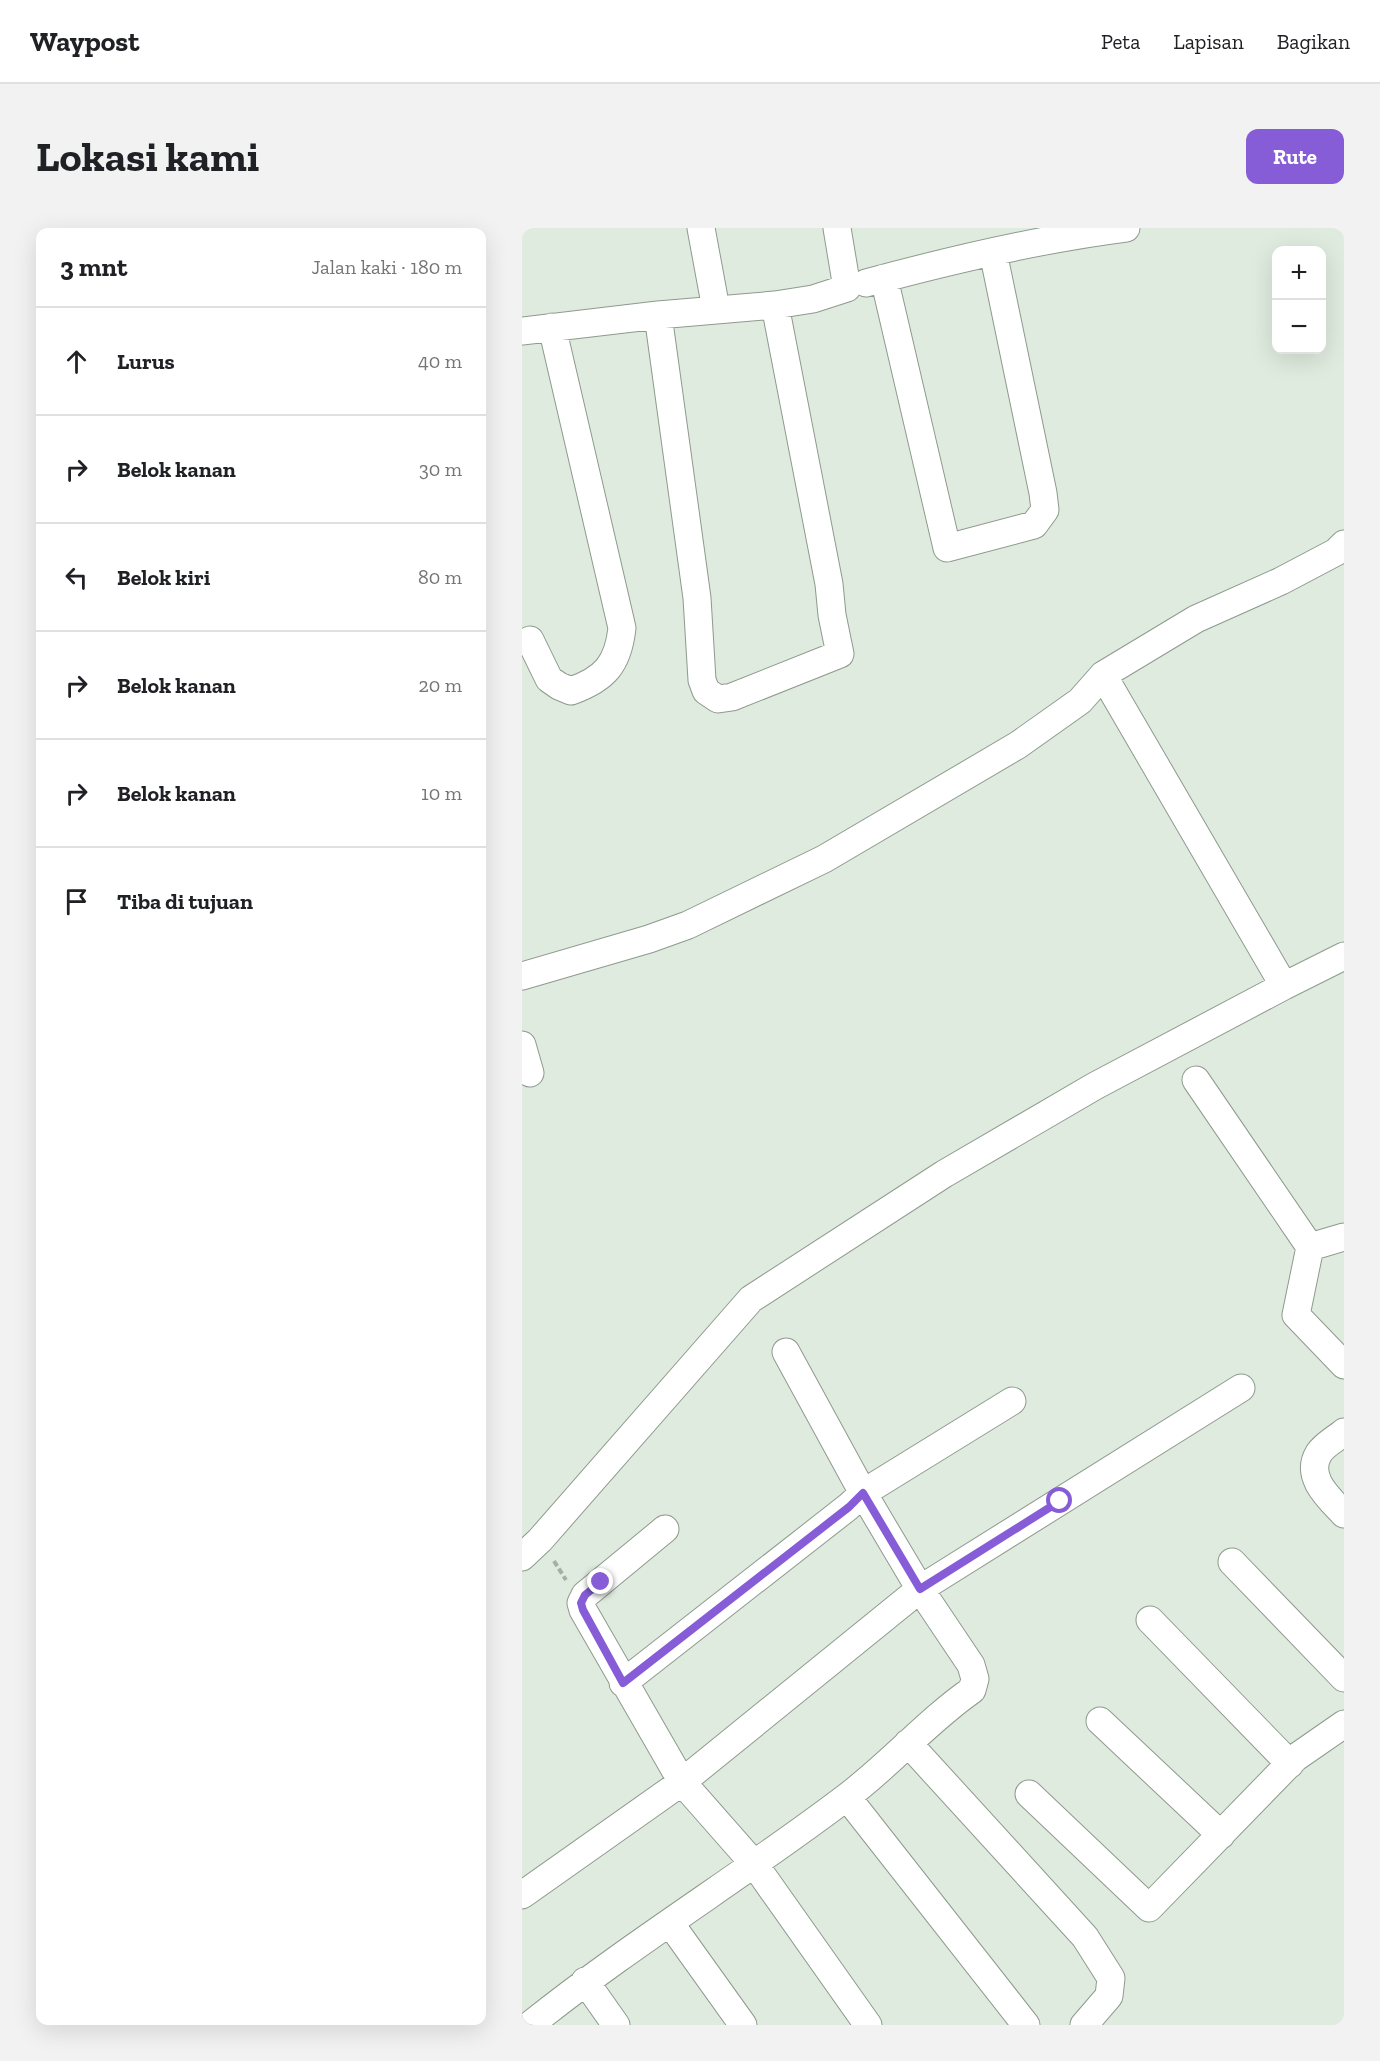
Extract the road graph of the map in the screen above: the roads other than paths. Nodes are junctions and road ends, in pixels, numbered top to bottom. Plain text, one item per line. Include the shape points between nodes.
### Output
1 (701, 228) edge
2 (837, 228) edge
3 (1126, 228) edge
4 (1088, 230) edge
5 (993, 252) junction
6 (884, 278) junction
7 (847, 288) junction
8 (775, 305) junction
9 (716, 309) junction
10 (658, 315) junction
11 (552, 327) junction
12 (522, 331) edge
13 (1344, 544) edge
14 (530, 640) dead end
15 (1103, 675) junction
16 (1344, 956) edge
17 (522, 976) edge
18 (1284, 986) junction
19 (522, 1045) edge
20 (530, 1073) dead end
21 (1196, 1080) dead end
22 (1344, 1237) edge
23 (1310, 1247) junction
24 (786, 1352) dead end
25 (1344, 1365) edge
26 (1241, 1388) dead end
27 (1012, 1401) dead end
28 (1344, 1432) edge
29 (863, 1493) junction
30 (1344, 1515) edge
31 (665, 1528) dead end
32 (531, 1549) edge
33 (1232, 1562) dead end
34 (920, 1589) junction
35 (1150, 1620) dead end
36 (1344, 1678) edge
37 (623, 1683) junction
38 (1100, 1721) dead end
39 (1344, 1724) edge
40 (908, 1743) junction
41 (1290, 1764) junction
42 (682, 1782) junction
43 (1029, 1794) dead end
44 (847, 1797) junction
45 (1221, 1835) junction
46 (755, 1865) junction
47 (522, 1895) edge
48 (670, 1923) junction
49 (585, 1981) junction
50 (530, 2025) edge
51 (616, 2025) edge
52 (743, 2025) edge
53 (868, 2025) edge
54 (1026, 2025) edge
55 (1084, 2025) edge

1 - 9 street
2 - 7 street
3 - 4 street
4 - 5 street
5 - 6 street
5 - 6 street via 1045,510 1034,525 947,548
6 - 7 street
7 - 8 street
8 - 9 street
8 - 10 street via 840,654 718,699 706,691 702,680 698,598
9 - 10 street
10 - 11 street
11 - 12 street
11 - 14 street via 622,628 614,663 595,680 571,691 549,679
13 - 15 street via 1281,581 1196,619
15 - 17 street via 1080,701 1018,745 824,859 688,925
15 - 18 street
16 - 18 street
18 - 32 street via 1095,1086 944,1174 751,1299
19 - 20 street
21 - 23 street
22 - 23 street
23 - 25 street via 1296,1315
24 - 29 street
26 - 34 street
27 - 29 street
28 - 30 street via 1319,1453 1314,1468 1324,1492
29 - 34 street
29 - 37 street
31 - 37 street via 585,1595 581,1603
33 - 36 street
34 - 40 street via 971,1665 975,1679 972,1690
34 - 42 street
35 - 41 street
37 - 42 street
38 - 45 street
39 - 41 street
40 - 44 street
40 - 55 street via 1085,1937 1111,1978 1109,1996
41 - 45 street
42 - 46 street
42 - 47 street
43 - 45 street via 1149,1908
44 - 46 street
44 - 54 street
46 - 48 street
46 - 53 street
48 - 49 street
48 - 52 street
49 - 50 street
49 - 51 street

